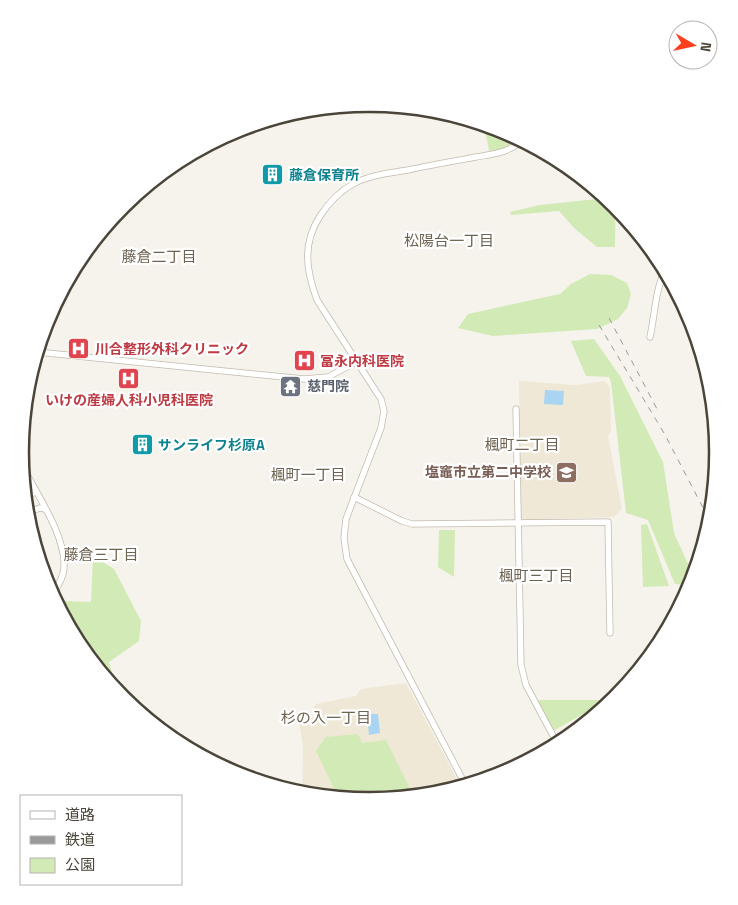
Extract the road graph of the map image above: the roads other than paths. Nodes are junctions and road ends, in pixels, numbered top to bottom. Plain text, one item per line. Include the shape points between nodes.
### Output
1 (516, 146) edge
2 (662, 279) edge
3 (650, 337) dead end
4 (43, 354) edge
5 (356, 362) junction
6 (516, 409) dead end
7 (30, 480) edge
8 (34, 488) junction
9 (32, 494) edge
10 (354, 497) junction
11 (45, 509) junction
12 (34, 510) edge
13 (518, 524) junction
14 (57, 587) edge
15 (610, 632) dead end
16 (554, 738) edge
17 (463, 779) edge

1 - 5 street via 499,154 366,178 340,194 323,211 315,224 307,252 310,282 320,307
2 - 3 street
4 - 5 street via 304,379 328,377
5 - 10 street via 384,412
6 - 13 street
7 - 8 street
8 - 9 street
8 - 11 street
10 - 13 street via 412,524
10 - 17 street via 346,519 347,559
11 - 12 street
11 - 14 street via 64,554 64,569
13 - 15 street via 608,522
13 - 16 street via 522,672

